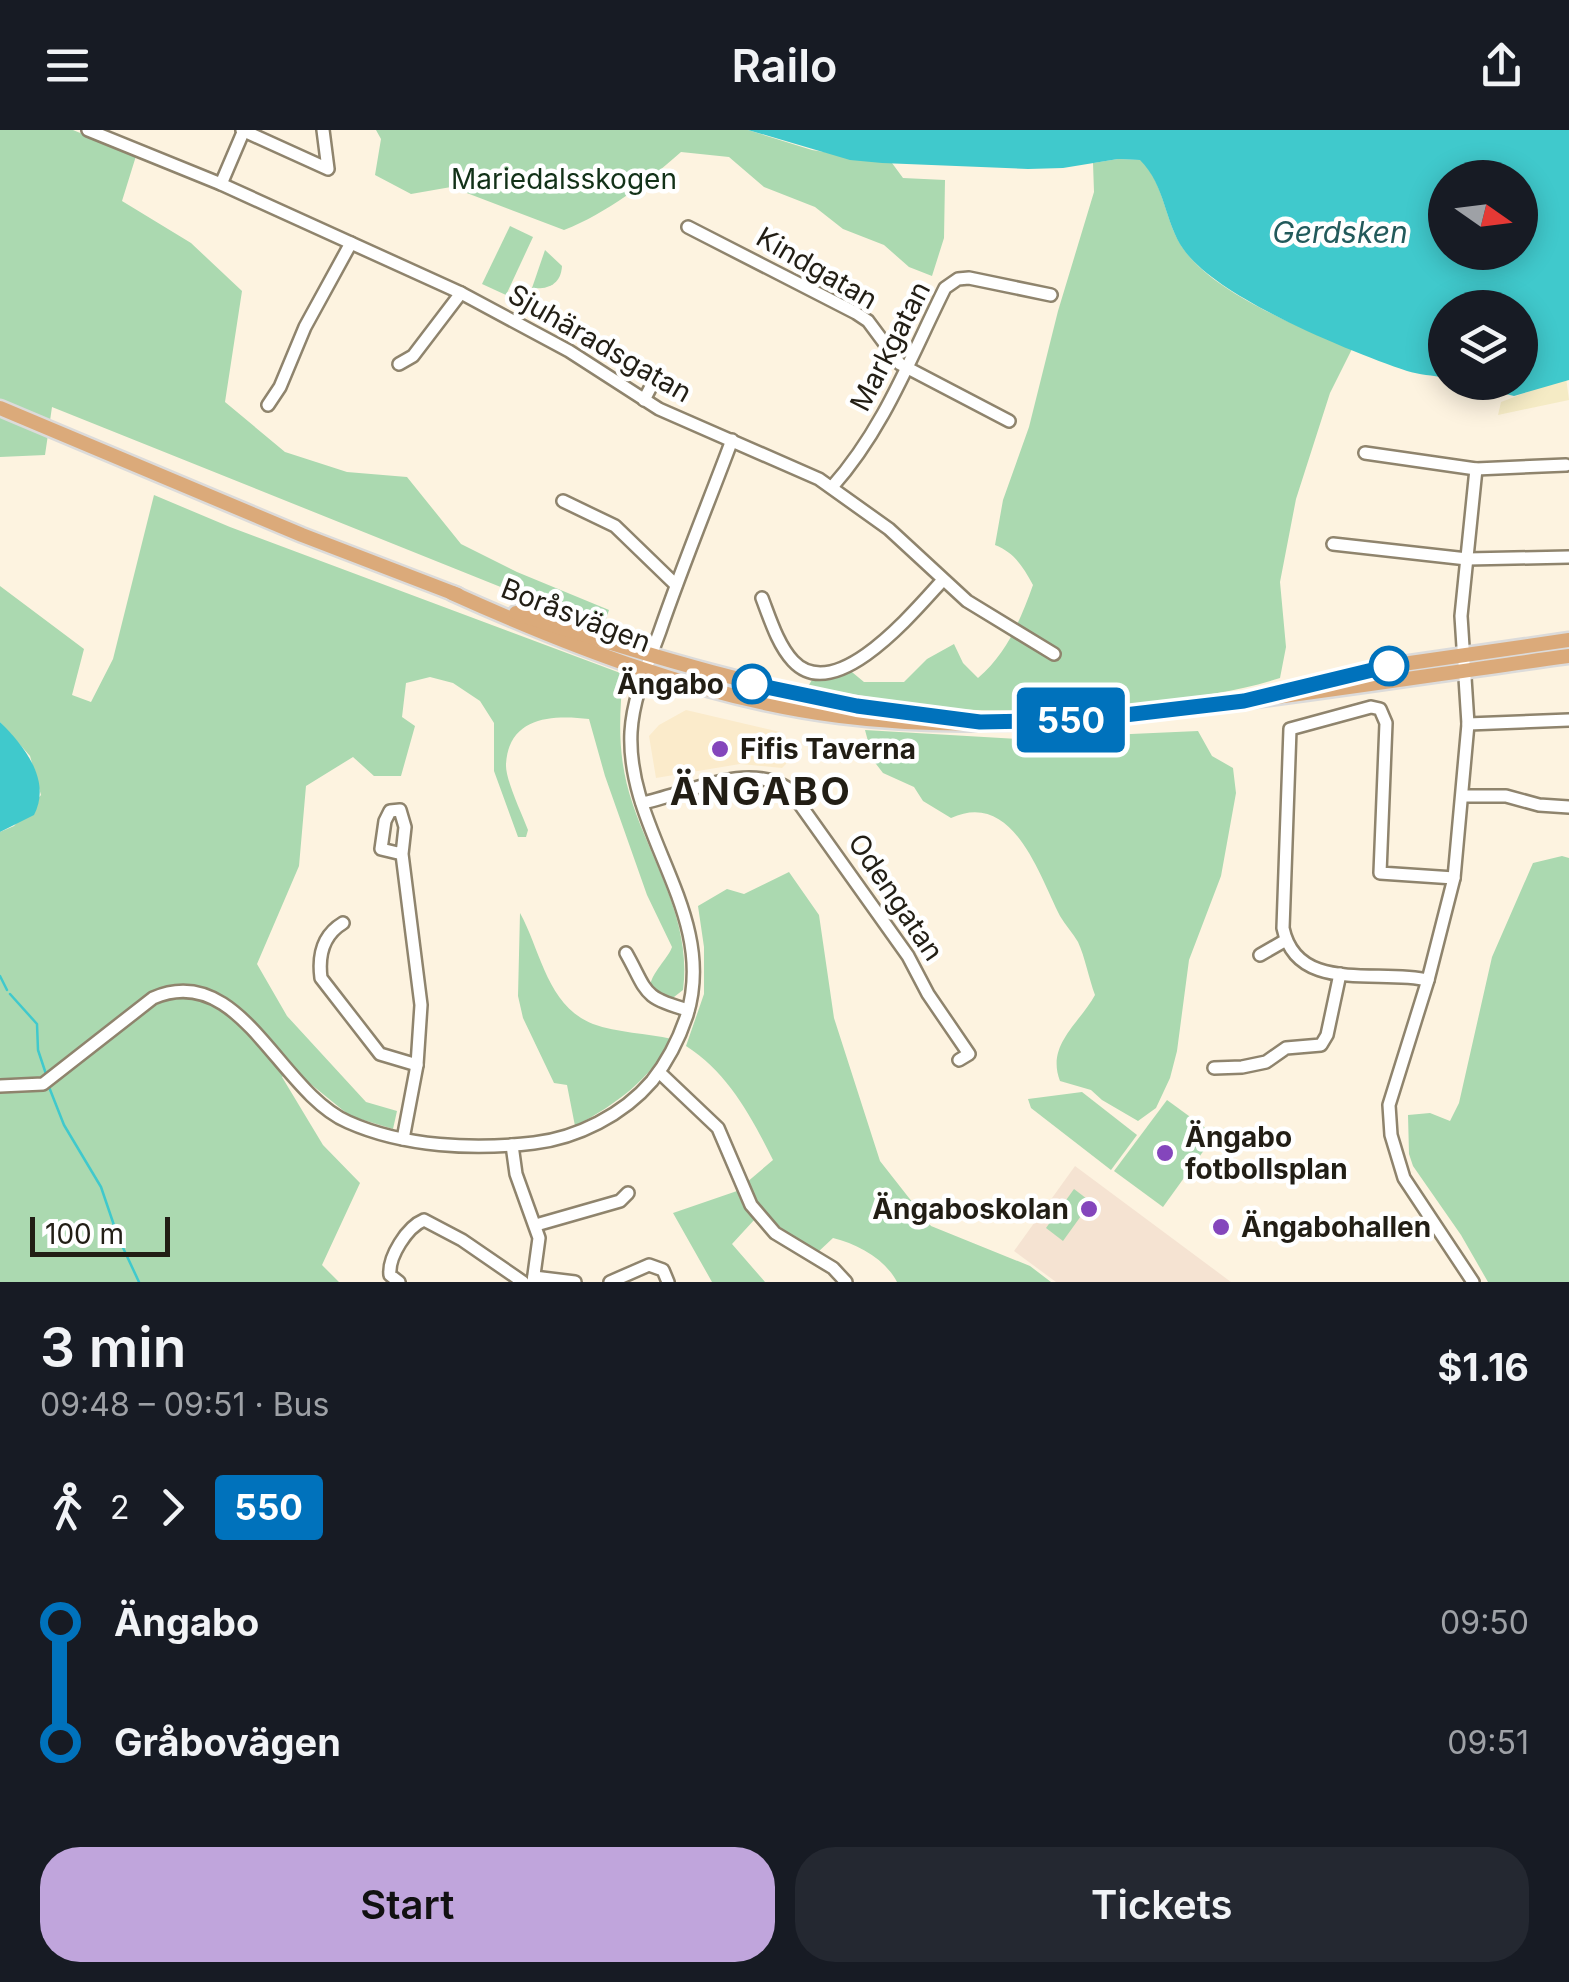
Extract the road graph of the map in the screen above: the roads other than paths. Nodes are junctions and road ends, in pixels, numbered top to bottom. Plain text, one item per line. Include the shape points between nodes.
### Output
1 (88, 130) edge
2 (243, 130) edge
3 (323, 130) edge
4 (222, 184) junction
5 (688, 228) dead end
6 (351, 243) junction
7 (461, 293) junction
8 (1051, 294) dead end
9 (400, 364) dead end
10 (906, 368) junction
11 (658, 373) dead end
12 (644, 400) junction
13 (268, 405) dead end
14 (0, 408) edge
15 (1009, 421) dead end
16 (732, 440) junction
17 (1366, 453) dead end
18 (1566, 465) dead end
19 (1476, 469) junction
20 (832, 486) junction
21 (563, 501) dead end
22 (1334, 544) dead end
23 (1569, 557) edge
24 (1468, 560) junction
25 (942, 581) junction
26 (676, 584) junction
27 (762, 598) dead end
28 (1569, 640) edge
29 (1464, 653) junction
30 (1054, 654) dead end
31 (1569, 656) edge
32 (648, 662) junction
33 (1464, 670) junction
34 (1244, 701) junction
35 (1569, 720) edge
36 (1468, 724) junction
37 (1464, 796) junction
38 (642, 802) junction
39 (1569, 807) edge
40 (402, 854) dead end
41 (1454, 878) junction
42 (343, 923) dead end
43 (1286, 940) junction
44 (626, 953) dead end
45 (1260, 954) dead end
46 (1340, 974) junction
47 (1428, 980) junction
48 (688, 1010) junction
49 (958, 1060) dead end
50 (416, 1065) junction
51 (1214, 1068) dead end
52 (659, 1072) junction
53 (0, 1086) edge
54 (403, 1139) junction
55 (512, 1145) junction
56 (628, 1193) dead end
57 (536, 1225) junction
58 (530, 1280) edge
59 (398, 1282) edge
60 (575, 1282) edge
61 (610, 1282) edge
62 (668, 1282) edge
63 (846, 1282) edge
64 (1473, 1282) edge

1 - 4 street, Sjuhäradsgatan
2 - 3 street via 328,170
2 - 4 street
4 - 6 street, Sjuhäradsgatan
5 - 10 street, Kindgatan via 856,313
6 - 7 street, Sjuhäradsgatan
6 - 13 street
7 - 9 street via 414,356
7 - 12 street, Sjuhäradsgatan
8 - 10 street, Markgatan via 958,279 945,288
10 - 15 street
10 - 20 street, Markgatan via 865,446
11 - 12 street
12 - 16 street, Sjuhäradsgatan
14 - 32 main road, Boråsvägen via 302,536
16 - 20 street, Sjuhäradsgatan
16 - 26 street
17 - 19 street
18 - 19 street
19 - 24 street
20 - 25 street, Sjuhäradsgatan
21 - 26 street via 616,526
22 - 24 street
23 - 24 street
24 - 29 street
25 - 27 street via 869,652 824,673 792,660
25 - 30 street, Sjuhäradsgatan
26 - 32 street
28 - 29 main road, Boråsvägen
29 - 33 street
29 - 34 main road, Boråsvägen
31 - 33 main road, Boråsvägen
32 - 34 main road, Boråsvägen via 814,698 980,722 1082,720
32 - 38 street via 631,749
33 - 34 main road, Boråsvägen
33 - 36 street
35 - 36 street
36 - 37 street
37 - 39 street
37 - 41 street
38 - 48 street via 692,937
38 - 49 street, Odengatan via 743,778 766,778 790,790 962,1041 969,1054
40 - 50 street via 421,1006
41 - 43 street via 1380,873 1386,724 1380,708 1290,730
41 - 47 street
42 - 50 street via 326,940 321,978 380,1054
43 - 45 street
43 - 46 street via 1300,962
44 - 48 street via 650,996
46 - 47 street
46 - 51 street via 1321,1045 1286,1048 1266,1062
47 - 64 street via 1392,1092 1391,1135 1411,1191
48 - 52 street
50 - 54 street
52 - 55 street via 605,1120 549,1141
52 - 63 street via 718,1128 751,1205 775,1233
53 - 54 street via 43,1084 153,998 185,988 240,1016 320,1105 346,1122
54 - 55 street
55 - 57 street
56 - 57 street
57 - 58 street via 540,1248
58 - 59 street via 424,1220 414,1224 388,1264
58 - 60 street
61 - 62 street via 649,1265 663,1270

